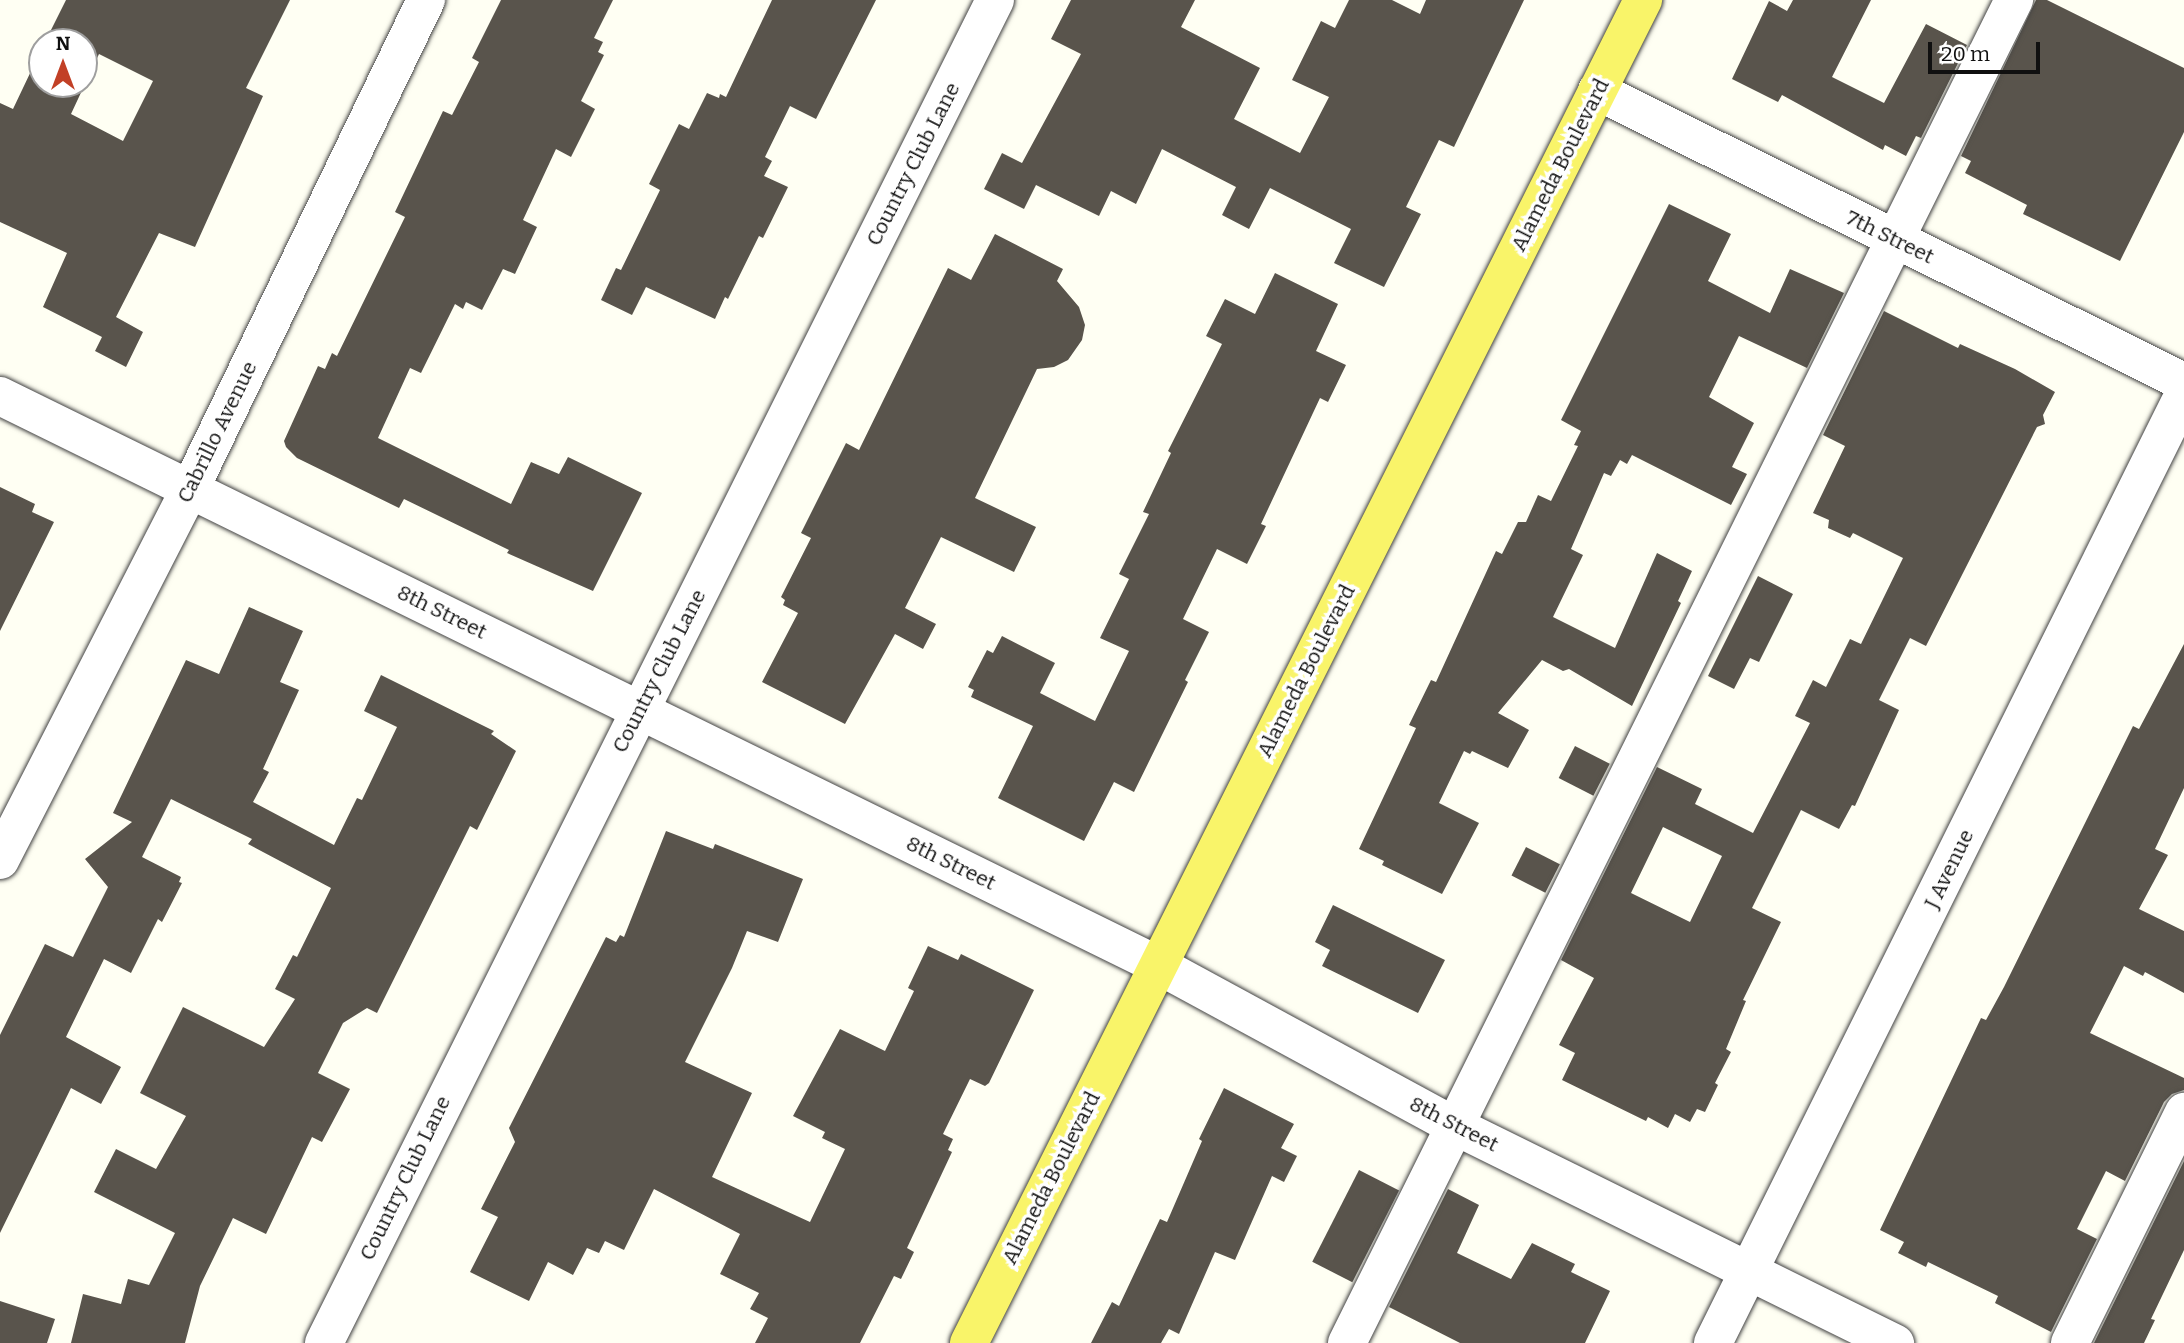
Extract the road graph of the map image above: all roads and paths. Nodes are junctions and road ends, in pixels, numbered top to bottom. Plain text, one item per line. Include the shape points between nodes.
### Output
1 (426, 0) edge
2 (995, 0) edge
3 (1643, 0) edge
4 (2014, 0) edge
5 (1597, 91) junction
6 (1895, 239) junction
7 (2184, 382) edge
8 (2184, 394) edge
9 (0, 396) edge
10 (191, 487) junction
11 (640, 710) junction
12 (0, 860) edge
13 (1158, 965) junction
14 (2184, 1112) edge
15 (1455, 1126) junction
16 (1750, 1269) junction
17 (324, 1343) edge
18 (969, 1343) edge
19 (1347, 1343) edge
20 (1713, 1343) edge
21 (1895, 1343) edge
22 (2070, 1343) edge

1 - 10 street, Cabrillo Avenue
2 - 11 street, Country Club Lane
3 - 5 main road, Alameda Boulevard
4 - 6 street
5 - 6 street, 7th Street
5 - 13 main road, Alameda Boulevard
6 - 7 street, 7th Street
6 - 15 street
8 - 16 street, J Avenue
9 - 10 street, 8th Street
10 - 11 street, 8th Street
10 - 12 street, Cabrillo Avenue
11 - 13 street, 8th Street
11 - 17 street, Country Club Lane
13 - 15 street, 8th Street
13 - 18 main road, Alameda Boulevard
14 - 22 street
15 - 16 street, 8th Street
15 - 19 street
16 - 20 street, J Avenue
16 - 21 street, 8th Street

